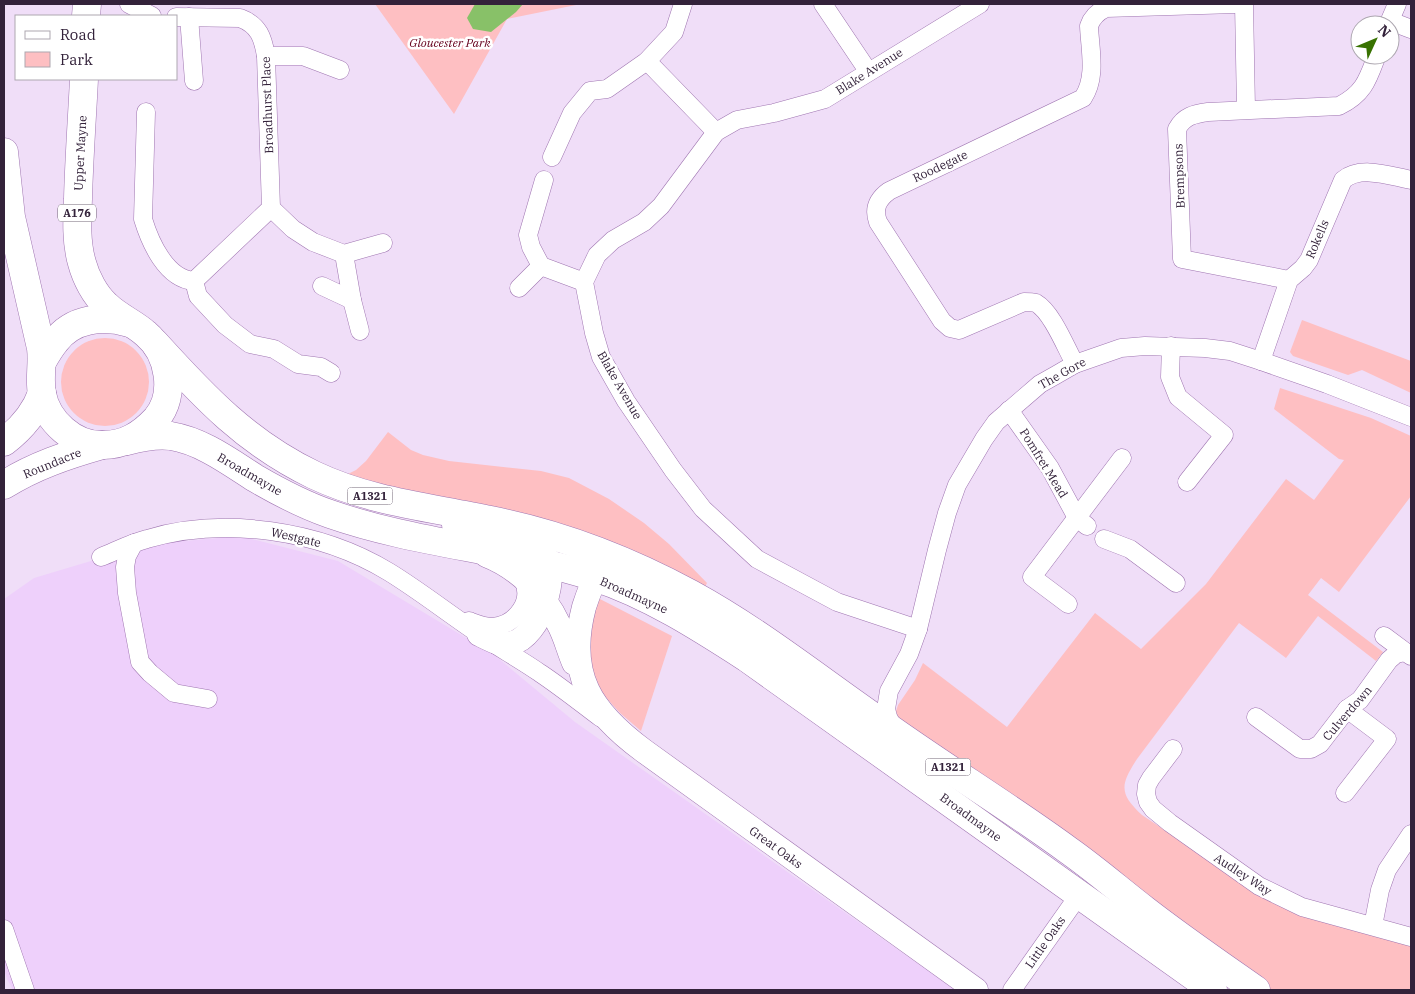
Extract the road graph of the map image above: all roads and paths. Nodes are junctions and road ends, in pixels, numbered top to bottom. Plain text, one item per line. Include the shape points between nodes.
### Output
1 (130, 4) edge
2 (683, 4) edge
3 (823, 4) edge
4 (1235, 4) edge
5 (1244, 4) edge
6 (974, 5) edge
7 (150, 15) edge
8 (183, 17) edge
9 (266, 56) junction
10 (647, 61) junction
11 (1373, 65) edge
12 (340, 70) dead end
13 (868, 71) junction
14 (194, 81) dead end
15 (85, 84) edge
16 (1246, 109) junction
17 (146, 112) dead end
18 (716, 132) junction
19 (4, 152) edge
20 (552, 157) dead end
21 (544, 180) dead end
22 (1411, 180) edge
23 (271, 208) junction
24 (383, 243) dead end
25 (344, 254) junction
26 (541, 266) junction
27 (1289, 280) junction
28 (194, 281) junction
29 (584, 282) junction
30 (322, 286) dead end
31 (519, 288) dead end
32 (352, 300) junction
33 (134, 325) junction
34 (360, 331) dead end
35 (155, 343) junction
36 (1171, 346) junction
37 (1260, 360) junction
38 (42, 362) junction
39 (1074, 364) junction
40 (331, 373) dead end
41 (42, 393) junction
42 (1010, 410) junction
43 (1411, 417) edge
44 (4, 442) edge
45 (114, 443) junction
46 (1122, 458) dead end
47 (1187, 482) dead end
48 (4, 485) edge
49 (382, 500) junction
50 (1082, 522) junction
51 (1104, 539) dead end
52 (134, 543) junction
53 (463, 547) junction
54 (101, 557) dead end
55 (629, 564) junction
56 (550, 565) junction
57 (522, 578) junction
58 (596, 578) junction
59 (1176, 583) dead end
60 (545, 601) junction
61 (1068, 604) dead end
62 (442, 607) junction
63 (918, 629) junction
64 (480, 634) junction
65 (1384, 636) dead end
66 (1408, 654) edge
67 (892, 684) junction
68 (588, 691) junction
69 (846, 698) junction
70 (208, 699) dead end
71 (1347, 709) junction
72 (1256, 717) dead end
73 (621, 734) junction
74 (899, 735) junction
75 (1173, 749) dead end
76 (1345, 794) dead end
77 (1411, 834) edge
78 (1079, 895) junction
79 (1374, 926) junction
80 (4, 929) edge
81 (1411, 937) edge
82 (24, 990) edge
83 (976, 990) edge
84 (1012, 990) edge
85 (1213, 990) edge
86 (1256, 990) edge

1 - 7 street
2 - 10 street via 674,32
3 - 13 street
4 - 39 street, Roodegate via 1106,8 1098,11 1089,26 1092,80 1083,98 889,190 876,205 878,222 942,321 950,328 959,330 1024,302 1034,302 1050,317
5 - 16 street
6 - 13 street, Blake Avenue
8 - 9 street, Broadhurst Place via 240,18 249,22 260,32
8 - 14 street
9 - 12 street via 303,56
9 - 23 street, Broadhurst Place
10 - 18 street
10 - 20 street via 608,89 590,91 572,113
11 - 16 street, Brempsons via 1365,86 1339,106
13 - 18 street, Blake Avenue via 825,99 737,120
15 - 33 main road, Upper Mayne / A176 via 77,225 81,262 87,278 105,305
16 - 27 street, Brempsons via 1192,114 1181,121 1177,129 1182,259
17 - 28 street via 143,219 159,255 172,271 182,279
18 - 29 street, Blake Avenue via 661,206 597,255
19 - 38 main road via 11,217
21 - 26 street via 528,235
22 - 27 street, Rokells via 1362,172 1343,180 1309,260
23 - 25 street via 292,229 313,242
23 - 28 street
24 - 25 street
25 - 32 street
26 - 29 street
26 - 31 street
27 - 37 street, Rokells
28 - 40 street via 198,296 225,325 250,344 274,349 298,364 321,367
29 - 63 street, Blake Avenue via 601,357 626,401 703,509 757,559 837,602
30 - 32 street
32 - 34 street
33 - 35 main road, Upper Mayne / A176
33 - 38 main road, Upper Mayne / A176 via 116,319 93,319 73,326 56,340
35 - 45 main road, Upper Mayne / A176 via 167,371 165,401 157,417 140,435
35 - 49 main road, Broadmayne / A1321 via 216,408 265,447 316,476
36 - 37 street, The Gore via 1230,351
36 - 39 street, The Gore via 1121,348
36 - 47 street via 1170,377 1178,396 1224,435
37 - 43 street, The Gore
38 - 41 main road
39 - 42 street, The Gore via 1040,384
41 - 44 main road via 29,417
41 - 45 main road via 51,417 68,434 84,442
42 - 50 street, Pomfret Mead
42 - 63 street, The Gore via 986,436 957,485
45 - 48 main road, Roundacre / A176 via 36,467
45 - 53 main road, Broadmayne / A1321 via 153,435 183,439 202,446 294,499 329,514 387,532
46 - 50 street
49 - 55 main road, Broadmayne / A1321 via 527,528
49 - 56 street via 435,519 523,542 544,554
50 - 61 street via 1032,577
51 - 59 street via 1130,549
52 - 54 street, Westgate
52 - 62 street, Westgate via 179,532 215,528 250,529 301,537 370,562
52 - 70 street via 124,567 140,662 174,693
53 - 56 main road, Broadmayne / A1321
53 - 57 street, Great Oaks via 494,558
55 - 58 street, Great Oaks via 612,563
55 - 69 main road, Broadmayne / A1321 via 695,596 741,624
56 - 58 main road, Broadmayne / A1321
56 - 60 street
57 - 60 street, Great Oaks
57 - 62 street, Westgate via 527,590 525,602 514,619 501,625 488,627 477,624
58 - 68 street, Great Oaks via 584,607 578,644 579,664
58 - 78 main road, Broadmayne / A1321 via 673,612 747,658
60 - 64 street via 532,629 518,642 504,644
60 - 68 street, Great Oaks via 558,622
62 - 64 street, Westgate
63 - 67 street, The Gore via 909,654
64 - 73 street, Westgate via 543,675
65 - 66 street, Culverdown
66 - 71 street, Culverdown via 1396,654 1389,660 1360,700
67 - 69 street, The Gore via 866,702
67 - 74 street, The Gore via 886,709 891,725
68 - 73 street, Great Oaks
69 - 74 main road, Broadmayne / A1321
71 - 72 street, Culverdown via 1320,744 1311,750 1300,749
71 - 76 street via 1387,740
73 - 83 street, Great Oaks
74 - 78 main road, Broadmayne / A1321 via 960,787 1072,871 1080,882
74 - 86 main road, Broadmayne / A1321 via 1070,851
75 - 79 street, Audley Way via 1148,785 1146,794 1153,809 1277,896 1319,913
77 - 79 street via 1387,870
78 - 84 street, Little Oaks
78 - 85 main road, Broadmayne / A1321
79 - 81 street, Audley Way
80 - 82 street

